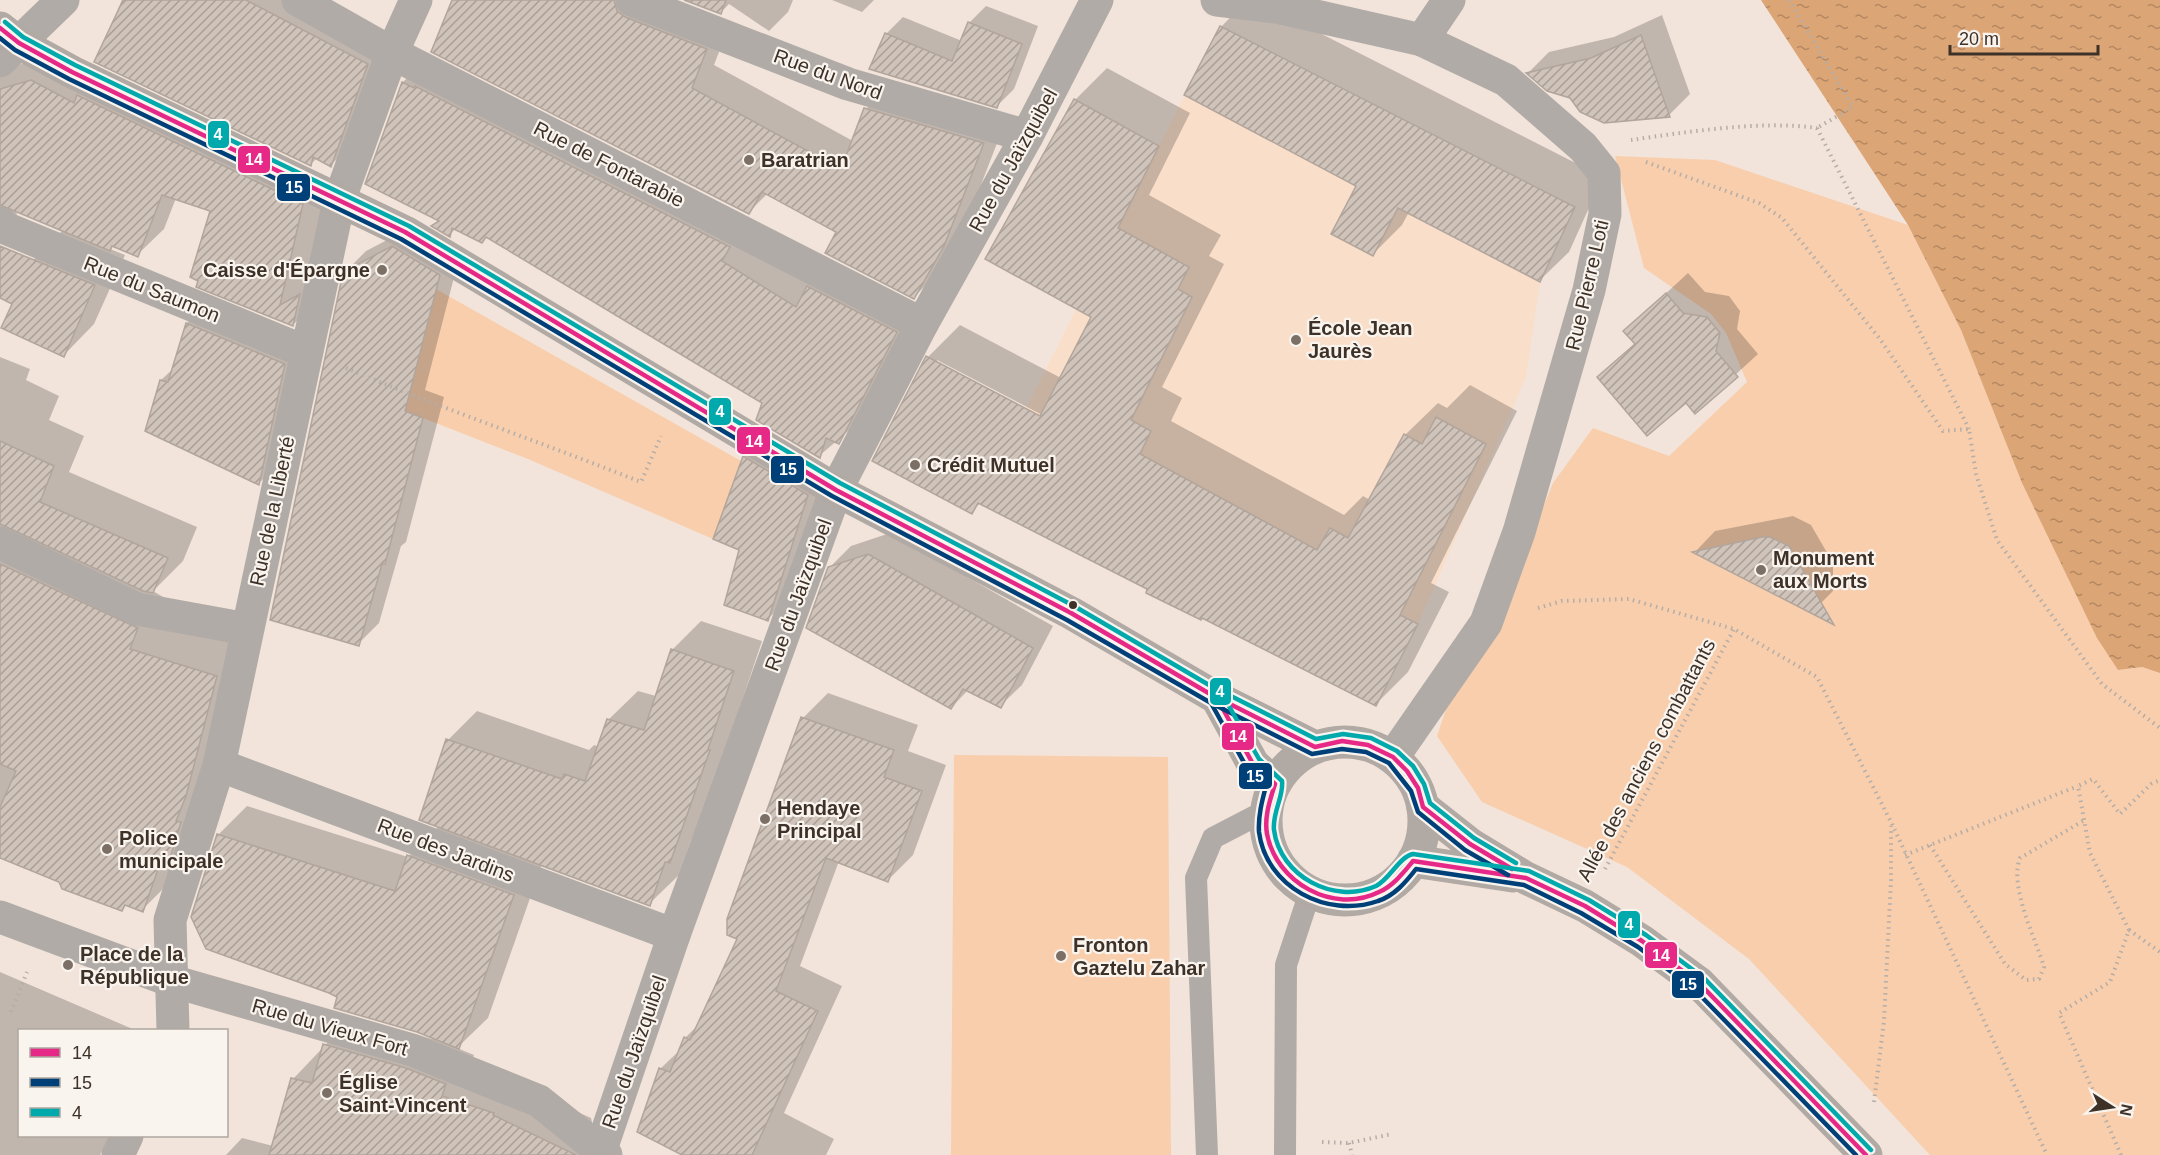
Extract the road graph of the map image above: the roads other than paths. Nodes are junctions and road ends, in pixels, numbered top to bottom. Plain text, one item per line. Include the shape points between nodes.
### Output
1 (63, 0) edge
2 (298, 0) edge
3 (416, 0) edge
4 (632, 0) edge
5 (1097, 0) edge
6 (1217, 0) edge
7 (1449, 0) edge
8 (1422, 40) junction
9 (6, 44) edge
10 (392, 53) junction
11 (1028, 136) junction
12 (339, 201) junction
13 (0, 223) edge
14 (922, 324) junction
15 (306, 352) junction
16 (836, 490) junction
17 (0, 543) edge
18 (248, 628) junction
19 (1217, 698) junction
20 (1315, 747) junction
21 (1393, 757) junction
22 (219, 765) junction
23 (1271, 797) junction
24 (1423, 807) junction
25 (1413, 861) junction
26 (1526, 878) junction
27 (1310, 892) junction
28 (0, 917) edge
29 (674, 935) junction
30 (172, 981) junction
31 (173, 1029) edge
32 (126, 1137) edge
33 (1863, 1151) edge
34 (602, 1154) edge
35 (118, 1155) edge
36 (1207, 1155) edge
37 (1285, 1155) edge

1 - 9 street
2 - 10 street, Rue de Fontarabie
3 - 10 street, Rue de la Liberté
4 - 11 street, Rue du Nord via 848,84
5 - 11 street, Rue du Jaïzquibel
6 - 8 street via 1276,7
7 - 8 street
8 - 21 street, Rue Pierre Loti via 1506,80 1583,147 1604,174 1605,214 1589,290 1519,532 1486,623
9 - 12 main road
10 - 12 street, Rue de la Liberté
10 - 14 street, Rue de Fontarabie
11 - 14 street, Rue du Jaïzquibel
12 - 15 street, Rue de la Liberté
12 - 16 main road via 405,232
13 - 15 street, Rue du Saumon
14 - 16 street, Rue du Jaïzquibel
15 - 18 street, Rue de la Liberté
16 - 19 main road via 1071,613
16 - 29 street, Rue du Jaïzquibel
17 - 18 street via 137,609
18 - 22 street, Rue de la Liberté
19 - 20 main road
19 - 23 main road
20 - 21 main road via 1350,742 1368,745
20 - 23 main road via 1292,762
21 - 24 main road via 1418,788
22 - 29 street, Rue des Jardins
22 - 30 street, Rue de la Liberté via 170,920
23 - 27 main road via 1267,835 1275,858 1291,878
23 - 36 lane via 1213,838 1196,878
24 - 25 main road via 1421,844
24 - 26 main road via 1470,844
25 - 26 main road
25 - 27 main road via 1398,880 1377,893 1355,899 1332,899
26 - 33 main road via 1585,906 1699,983
27 - 37 lane via 1286,965
28 - 30 street
29 - 34 street, Rue du Jaïzquibel
30 - 31 street, Rue de la Liberté
30 - 34 street, Rue du Vieux Fort via 434,1059 539,1101
32 - 35 street

